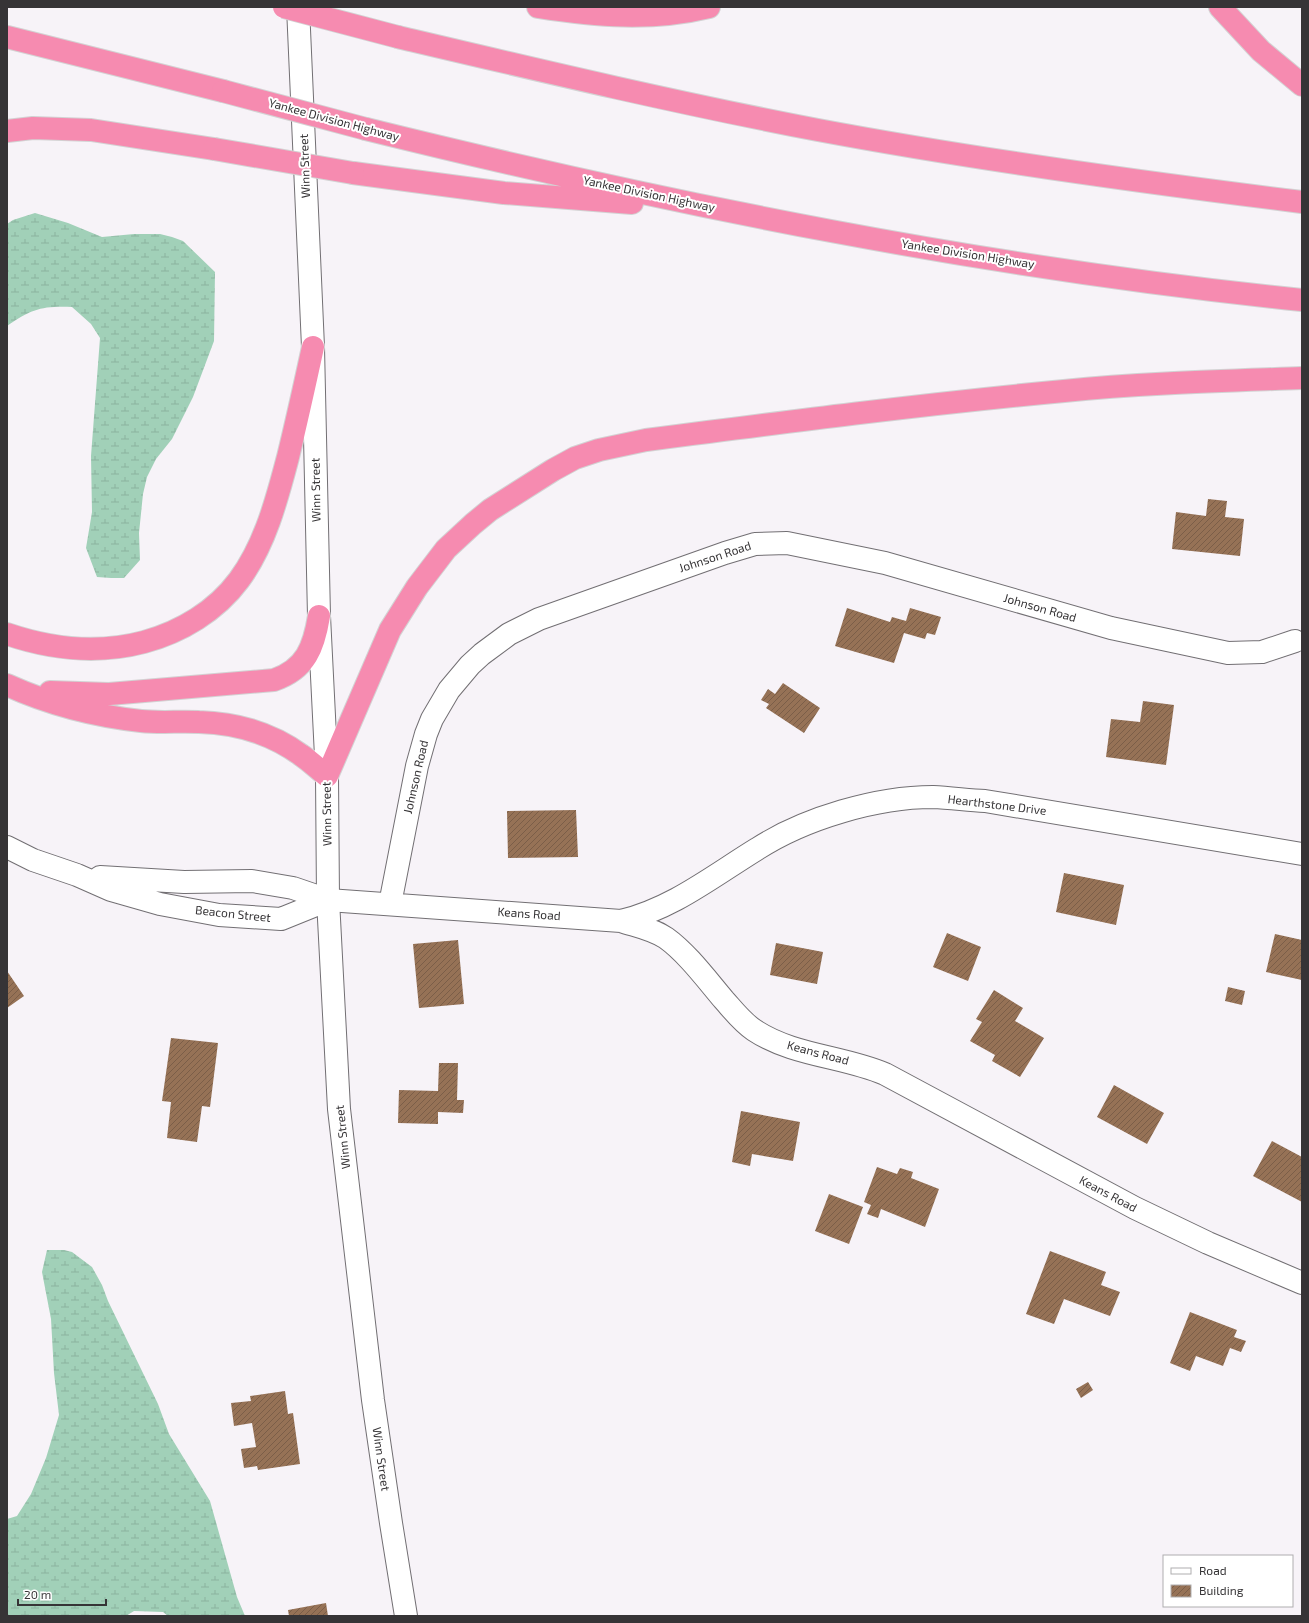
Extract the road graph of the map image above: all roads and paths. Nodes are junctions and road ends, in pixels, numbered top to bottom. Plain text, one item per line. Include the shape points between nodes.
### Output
1 (284, 7) edge
2 (298, 7) edge
3 (538, 7) edge
4 (709, 7) edge
5 (1220, 7) edge
6 (7, 37) edge
7 (1302, 85) edge
8 (7, 131) edge
9 (1302, 202) edge
10 (717, 209) junction
11 (1302, 300) edge
12 (313, 347) junction
13 (1302, 378) edge
14 (319, 616) junction
15 (7, 634) edge
16 (1295, 641) dead end
17 (9, 686) edge
18 (326, 776) junction
19 (8, 849) edge
20 (1302, 854) edge
21 (77, 875) junction
22 (328, 900) junction
23 (390, 904) junction
24 (621, 922) junction
25 (1302, 1283) edge
26 (406, 1616) edge

1 - 9 highway, bridge via 398,37 676,101 818,130 1141,182
2 - 12 street, Winn Street
3 - 4 highway via 596,15 654,16 691,12
5 - 7 highway via 1261,51
6 - 10 highway, Yankee Division Highway, bridge via 366,129
8 - 10 highway, bridge via 33,128 90,130 353,173 504,193
10 - 11 highway, Yankee Division Highway via 1053,268
12 - 14 street, Winn Street
12 - 15 highway via 295,431 269,521 245,572 221,600 184,626 132,645 89,649 67,648
13 - 18 highway via 1073,390 910,407 646,440 614,446 575,458 530,483 490,510 456,539 430,568 390,630
14 - 17 highway via 312,649 306,658 284,677 274,680 109,694 61,693
14 - 18 street, Winn Street
16 - 23 street, Johnson Road via 1262,652 1228,653 1111,628 885,563 787,543 755,544 539,619 495,643 470,665 449,690 426,734 417,766
17 - 18 highway via 78,709 119,718 222,724 248,729 272,738 301,754
18 - 22 street, Winn Street
19 - 21 street, Beacon Street
20 - 24 street, Hearthstone Drive via 985,801 932,797 910,799 854,808 815,820 758,848 705,883 657,910
21 - 22 street, Beacon Street via 184,882 252,881 293,888
21 - 22 street, Beacon Street via 111,890 160,904 227,916 281,919
22 - 23 street, Keans Road
22 - 26 street, Winn Street via 339,1109 377,1434
23 - 24 street, Keans Road
24 - 25 street, Keans Road via 666,937 737,1015 774,1041 885,1074 1172,1226

